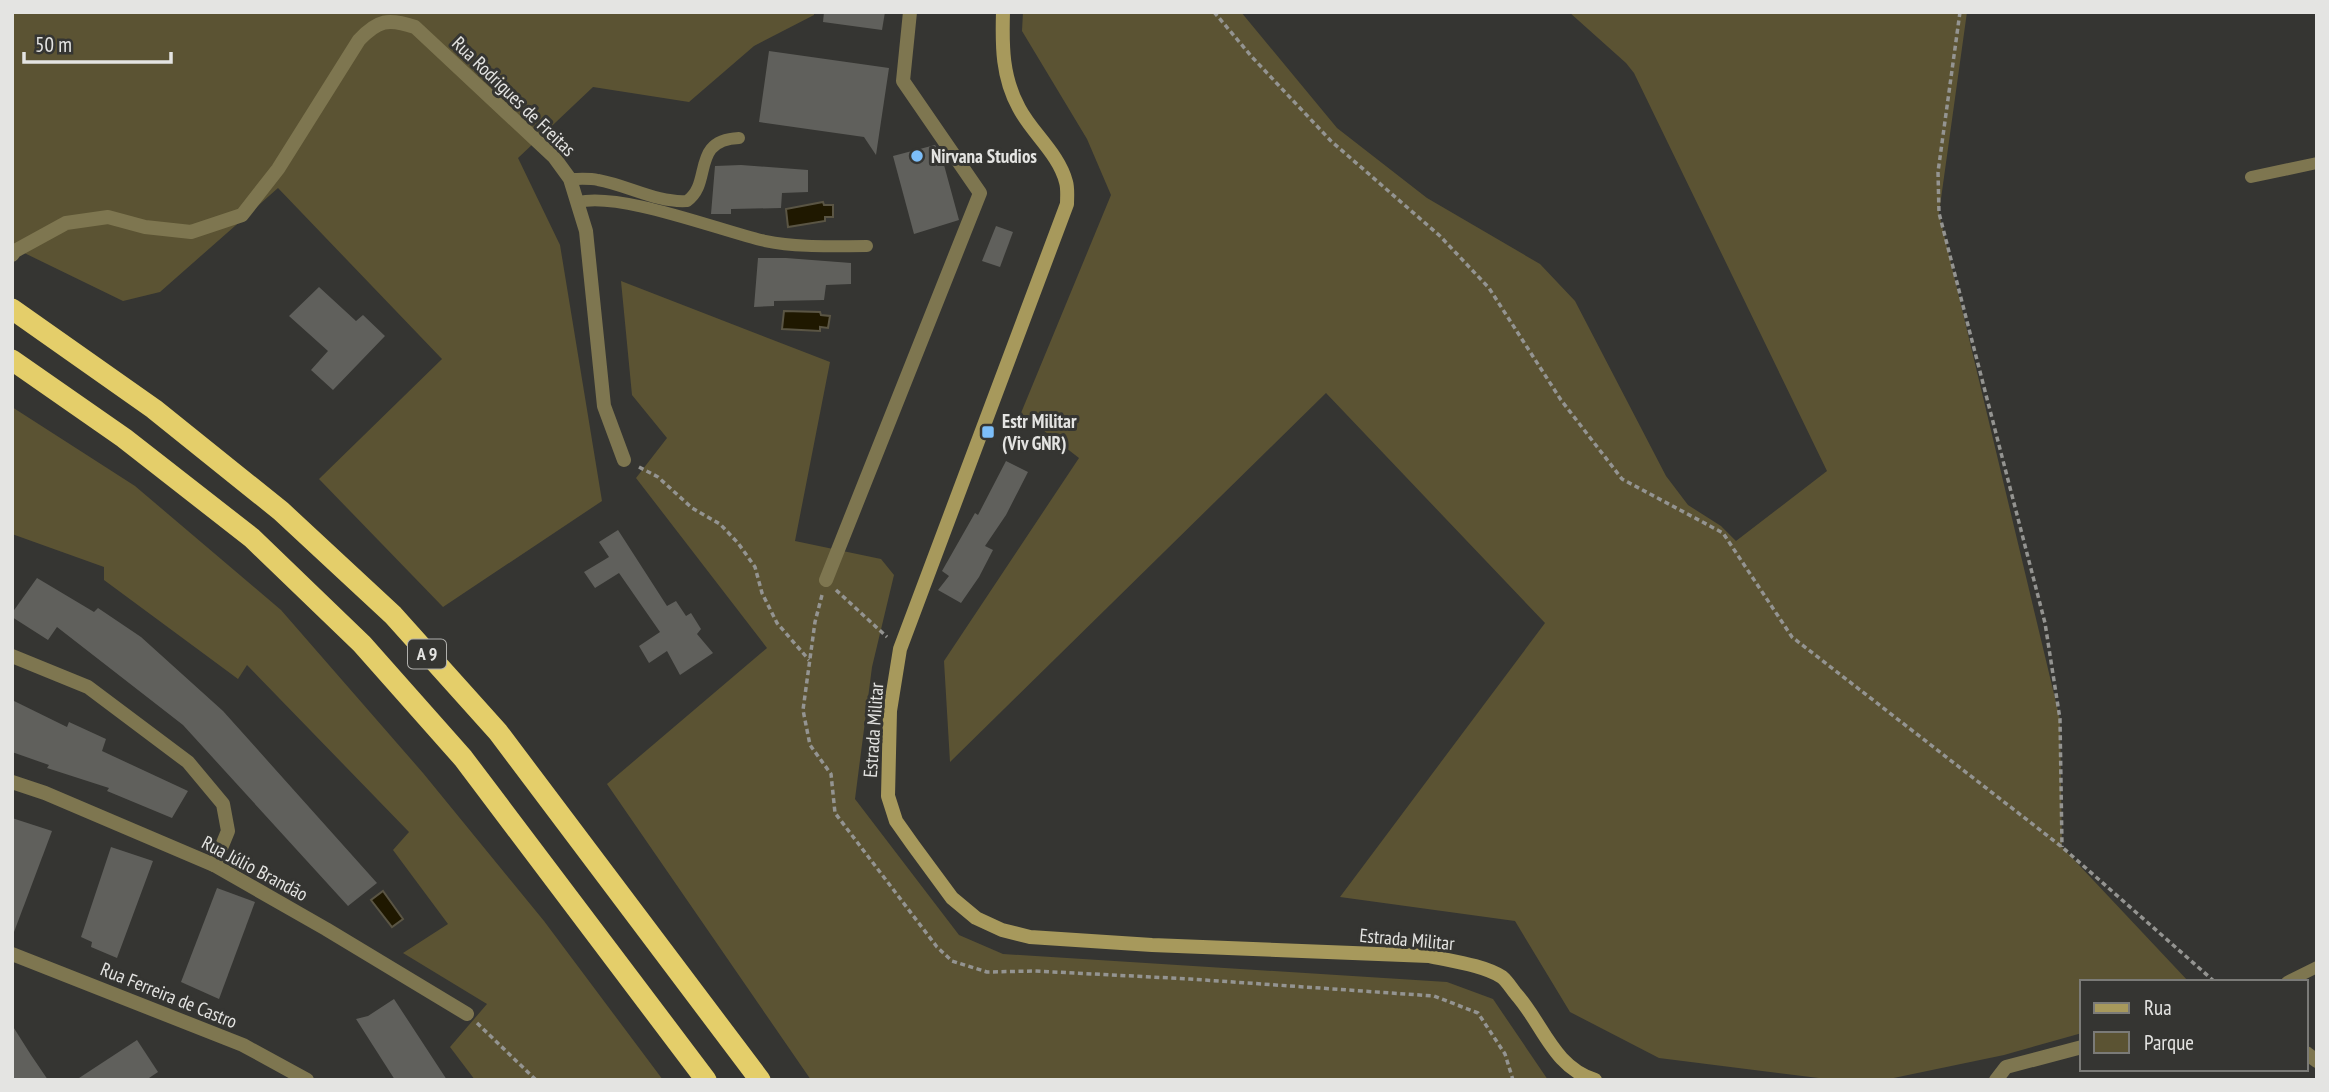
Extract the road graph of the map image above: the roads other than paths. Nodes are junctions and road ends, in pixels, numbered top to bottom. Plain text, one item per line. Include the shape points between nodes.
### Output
1 (382, 12) edge
2 (910, 12) edge
3 (1003, 12) edge
4 (373, 25) junction
5 (739, 138) dead end
6 (2317, 163) edge
7 (2251, 177) dead end
8 (570, 179) junction
9 (578, 202) junction
10 (867, 246) dead end
11 (12, 255) edge
12 (12, 309) edge
13 (12, 360) edge
14 (625, 460) road end
15 (827, 580) road end
16 (12, 656) edge
17 (12, 782) edge
18 (214, 865) junction
19 (12, 954) edge
20 (2317, 967) edge
21 (2291, 980) edge
22 (467, 1014) road end
23 (2080, 1048) edge
24 (307, 1080) edge
25 (706, 1080) edge
26 (760, 1080) edge
27 (1595, 1080) edge
28 (1996, 1080) edge

1 - 4 street
2 - 15 street via 903,81 980,193
3 - 27 street, Estrada Militar via 1006,77 1019,108 1057,161 1066,182 1067,204 900,649 887,772 896,821 952,898 976,918 1003,930 1030,937 1152,945 1429,956 1469,964 1502,978 1565,1064
4 - 8 street, Rua Rodrigues de Freitas via 398,21 415,27 554,157
4 - 11 street via 278,169 242,215 191,232 108,217 66,223
5 - 8 lane via 711,147 687,201 600,180
6 - 7 lane
8 - 9 street, Rua Rodrigues de Freitas
9 - 10 lane via 598,200 648,209 783,244
9 - 14 street, Rua Rodrigues de Freitas via 586,231 604,406
12 - 26 highway, A 9 via 154,409 281,511 393,615 498,732
13 - 25 highway, A 9 via 124,438 252,538 362,644 463,758
16 - 18 street via 88,687 188,762 223,804 228,831
17 - 18 street, Rua Júlio Brandão
18 - 22 street, Rua Júlio Brandão
19 - 24 street, Rua Ferreira de Castro via 243,1045
20 - 21 lane
23 - 28 street via 2006,1067

